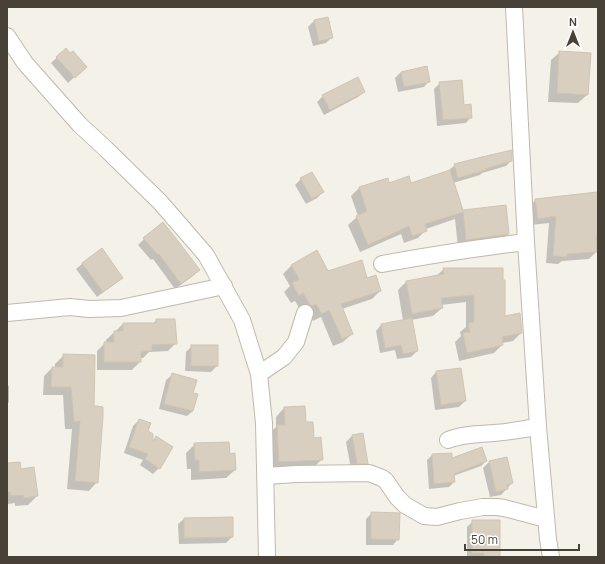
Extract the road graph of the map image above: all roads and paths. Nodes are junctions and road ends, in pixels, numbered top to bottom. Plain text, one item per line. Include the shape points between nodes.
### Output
1 (514, 7) edge
2 (7, 36) edge
3 (526, 242) junction
4 (382, 264) dead end
5 (224, 286) junction
6 (7, 313) edge
7 (305, 314) dead end
8 (259, 374) junction
9 (538, 427) junction
10 (448, 440) dead end
11 (266, 476) junction
12 (546, 519) junction
13 (267, 557) edge
14 (551, 557) edge

1 - 3 street
2 - 5 street via 25,63 80,125 176,220 206,255
3 - 4 street via 466,249
3 - 9 street
5 - 6 street via 121,308 70,307
5 - 8 street via 242,320
7 - 8 street via 296,342 284,357
8 - 11 street
9 - 10 street via 461,436
9 - 12 street
11 - 12 street via 369,473 386,481 405,505 424,516 437,517 483,507 497,507
11 - 13 street
12 - 14 street

